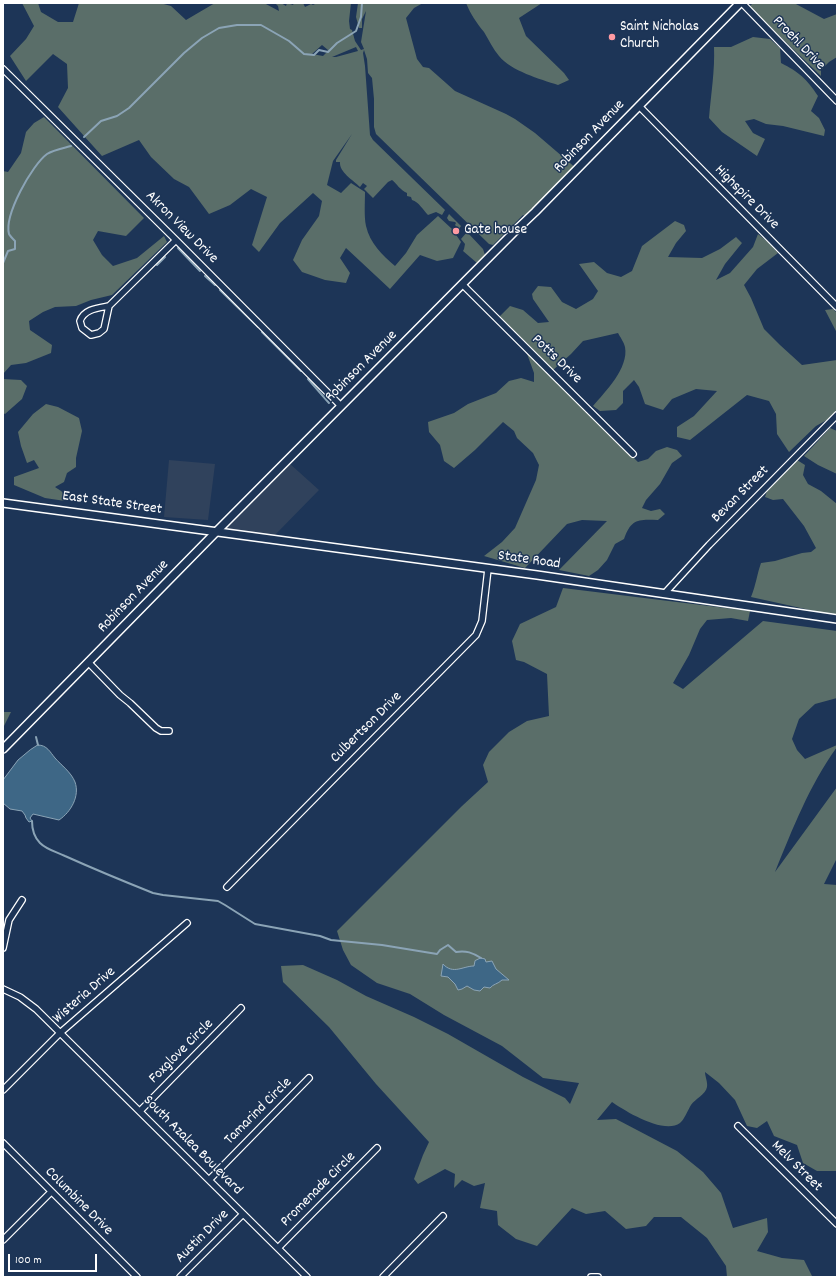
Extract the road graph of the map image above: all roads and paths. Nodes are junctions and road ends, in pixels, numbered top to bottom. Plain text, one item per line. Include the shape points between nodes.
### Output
1 (741, 3) edge
2 (3, 69) edge
3 (837, 100) edge
4 (639, 106) junction
5 (176, 240) junction
6 (462, 284) junction
7 (109, 306) junction
8 (837, 307) edge
9 (341, 406) junction
10 (837, 415) edge
11 (634, 454) dead end
12 (3, 503) edge
13 (217, 531) junction
14 (488, 569) junction
15 (665, 594) junction
16 (837, 619) edge
17 (88, 662) junction
18 (169, 731) dead end
19 (3, 749) edge
20 (227, 888) dead end
21 (22, 900) dead end
22 (187, 924) dead end
23 (3, 948) edge
24 (3, 989) edge
25 (241, 1008) dead end
26 (60, 1033) junction
27 (310, 1078) dead end
28 (3, 1090) edge
29 (140, 1111) junction
30 (738, 1126) dead end
31 (3, 1143) edge
32 (377, 1148) dead end
33 (209, 1180) junction
34 (51, 1192) junction
35 (242, 1214) junction
36 (443, 1216) dead end
37 (837, 1224) edge
38 (3, 1240) edge
39 (278, 1248) junction
40 (137, 1277) edge
41 (180, 1277) edge
42 (307, 1277) edge
43 (383, 1277) edge
44 (591, 1277) edge
45 (598, 1277) edge

1 - 3 street, Proehl Drive
1 - 4 main road, Robinson Avenue
2 - 5 street, Akron View Drive
4 - 6 main road, Robinson Avenue
4 - 8 street, Highspire Drive
5 - 7 street
5 - 9 street, Akron View Drive
6 - 9 main road, Robinson Avenue
6 - 11 street, Potts Drive
7 - 7 street via 84,314 80,320 82,328 91,335 101,332
9 - 13 main road, Robinson Avenue
10 - 15 street, Bevan Street via 709,545
12 - 13 main road, East State Street
13 - 14 main road, State Road
13 - 17 main road, Robinson Avenue
14 - 15 main road, State Road
14 - 20 street, Culbertson Drive via 482,622 476,635
15 - 16 main road, State Road
17 - 18 street via 156,728
17 - 19 main road, Robinson Avenue
21 - 23 street via 9,920
22 - 26 street, Wisteria Drive
24 - 26 street, South Azalea Boulevard via 28,1002
25 - 29 street, Foxglove Circle
26 - 28 street, Wisteria Drive
26 - 29 street, South Azalea Boulevard
27 - 33 street, Tamarind Circle
29 - 33 street, South Azalea Boulevard
30 - 37 street, Melv Street
31 - 34 street, Columbine Drive
32 - 39 street, Promenade Circle
33 - 35 street, South Azalea Boulevard
34 - 38 street
34 - 40 street, Columbine Drive
35 - 39 street, South Azalea Boulevard
35 - 41 street, Austin Drive
36 - 43 street
39 - 42 street, South Azalea Boulevard
44 - 45 street

